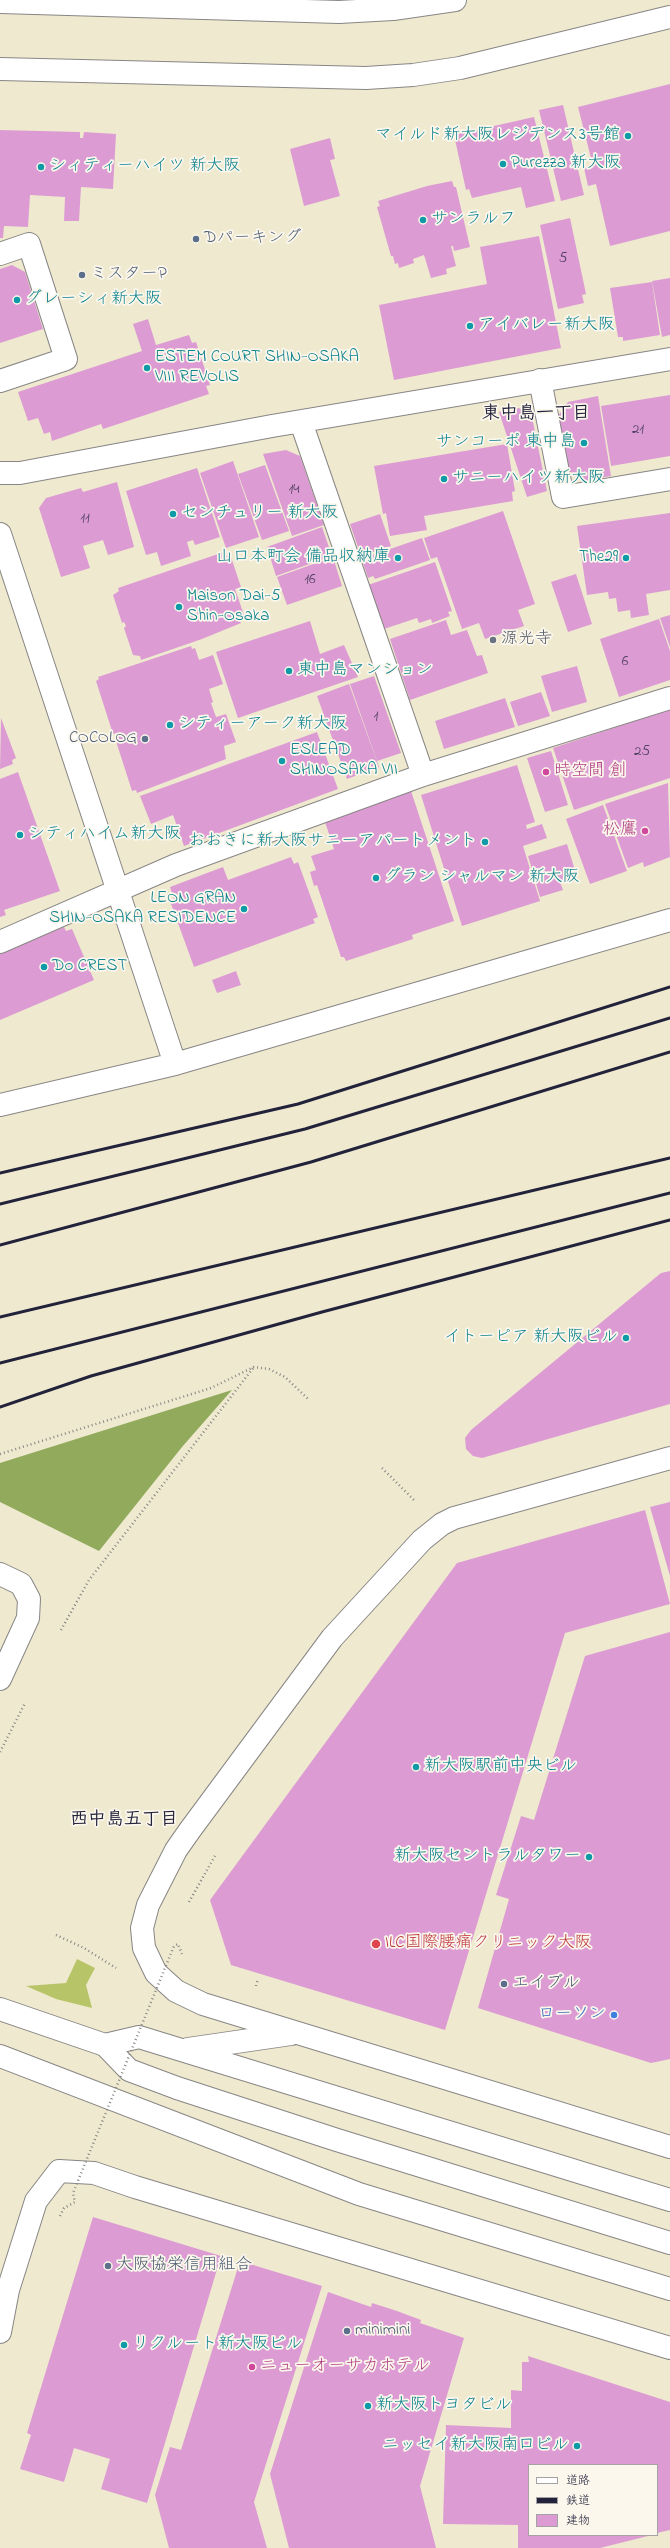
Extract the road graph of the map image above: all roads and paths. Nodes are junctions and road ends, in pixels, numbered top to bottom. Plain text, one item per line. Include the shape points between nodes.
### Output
1 (455, 0) edge
2 (0, 2) edge
3 (670, 17) edge
4 (0, 69) edge
5 (0, 254) edge
6 (670, 359) edge
7 (540, 380) junction
8 (0, 381) edge
9 (301, 422) junction
10 (0, 474) edge
11 (670, 479) edge
12 (0, 534) edge
13 (670, 698) edge
14 (423, 775) junction
15 (116, 891) junction
16 (670, 920) edge
17 (0, 942) edge
18 (175, 1064) junction
19 (0, 1105) edge
20 (254, 1367) junction
21 (308, 1399) dead end
22 (0, 1454) edge
23 (670, 1458) edge
24 (382, 1468) dead end
25 (414, 1500) dead end
26 (0, 1574) edge
27 (57, 1636) dead end
28 (0, 1679) edge
29 (26, 1699) dead end
30 (0, 1752) edge
31 (213, 1859) dead end
32 (186, 1906) dead end
33 (56, 1935) dead end
34 (182, 1954) dead end
35 (117, 1969) dead end
36 (0, 2009) edge
37 (298, 2033) junction
38 (105, 2045) junction
39 (181, 2050) junction
40 (0, 2056) edge
41 (670, 2147) edge
42 (670, 2200) edge
43 (60, 2216) dead end
44 (670, 2243) edge
45 (670, 2289) edge
46 (0, 2332) edge
47 (670, 2348) edge

1 - 2 main road via 393,9 340,12
3 - 4 main road via 460,68 413,75 366,78
5 - 8 main road via 29,244 66,359
6 - 7 main road
7 - 9 main road
7 - 11 main road via 563,497
9 - 10 main road via 20,473
9 - 14 main road
12 - 15 main road
13 - 14 main road
14 - 15 main road via 176,865
15 - 17 main road
15 - 18 main road
16 - 18 main road
18 - 19 main road
20 - 21 path via 269,1369 285,1377
20 - 22 path via 211,1388
20 - 27 path via 89,1580
23 - 37 main road via 454,1518 442,1524 404,1558 332,1638 176,1850 148,1905 142,1928 144,1948 156,1973 176,1991 230,2014
24 - 25 path
26 - 28 main road via 20,1584 29,1599 28,1618
29 - 30 path
31 - 32 path
33 - 35 path via 84,1948
34 - 43 path, bridge via 178,1944 174,1946 73,2193 75,2202 64,2208
36 - 38 main road
37 - 39 main road
37 - 41 main road
38 - 39 main road via 139,2037
38 - 44 main road via 128,2070 177,2088
39 - 42 main road
40 - 45 main road via 359,2194
46 - 47 main road via 8,2290 36,2201 58,2171 94,2173

